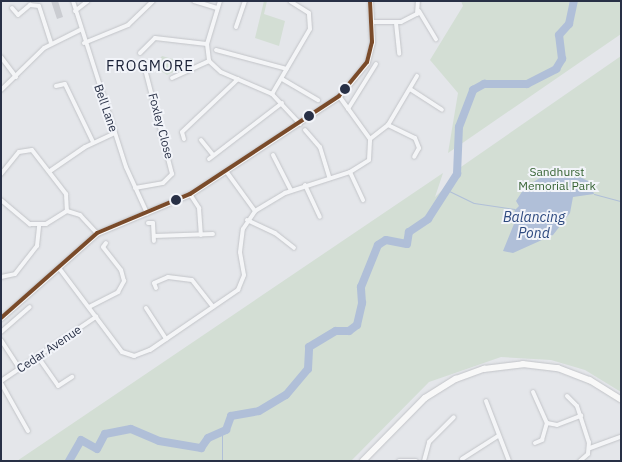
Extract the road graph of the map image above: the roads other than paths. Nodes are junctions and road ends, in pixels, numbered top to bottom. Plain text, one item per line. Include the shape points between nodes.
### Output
1 (73, 1) edge
2 (88, 1) edge
3 (153, 1) edge
4 (194, 1) edge
5 (220, 1) edge
6 (245, 1) edge
7 (290, 1) edge
8 (370, 1) edge
9 (418, 1) edge
10 (298, 3) edge
11 (12, 8) dead end
12 (217, 8) junction
13 (75, 11) junction
14 (419, 11) junction
15 (372, 22) junction
16 (396, 23) junction
17 (236, 28) dead end
18 (80, 30) junction
19 (436, 39) dead end
20 (51, 43) junction
21 (84, 43) junction
22 (207, 44) junction
23 (216, 50) dead end
24 (140, 53) dead end
25 (399, 54) dead end
26 (1, 57) edge
27 (209, 61) junction
28 (376, 64) dead end
29 (145, 69) dead end
30 (287, 70) junction
31 (417, 76) dead end
32 (16, 78) junction
33 (172, 78) dead end
34 (238, 79) junction
35 (282, 79) junction
36 (56, 86) dead end
37 (410, 89) junction
38 (1, 90) edge
39 (272, 94) junction
40 (339, 96) junction
41 (318, 100) dead end
42 (282, 103) junction
43 (348, 109) junction
44 (442, 110) dead end
45 (300, 124) junction
46 (388, 125) junction
47 (305, 130) dead end
48 (115, 133) junction
49 (370, 138) junction
50 (184, 139) dead end
51 (202, 140) dead end
52 (93, 142) junction
53 (213, 155) junction
54 (274, 155) dead end
55 (414, 157) dead end
56 (209, 159) dead end
57 (226, 170) junction
58 (50, 171) junction
59 (350, 172) junction
60 (1, 174) edge
61 (329, 177) junction
62 (304, 185) junction
63 (135, 188) junction
64 (291, 190) junction
65 (190, 194) junction
66 (1, 200) edge
67 (363, 200) dead end
68 (68, 211) junction
69 (255, 211) junction
70 (147, 213) junction
71 (320, 217) dead end
72 (247, 220) junction
73 (148, 223) dead end
74 (39, 226) junction
75 (98, 233) junction
76 (213, 234) dead end
77 (201, 235) junction
78 (154, 236) junction
79 (154, 242) dead end
80 (106, 243) dead end
81 (294, 248) dead end
82 (59, 268) junction
83 (1, 276) edge
84 (156, 288) dead end
85 (30, 307) dead end
86 (89, 307) junction
87 (213, 307) junction
88 (146, 308) dead end
89 (1, 318) edge
90 (96, 318) junction
91 (1, 332) edge
92 (166, 339) junction
93 (1, 340) edge
94 (38, 357) junction
95 (20, 369) junction
96 (72, 377) dead end
97 (1, 382) edge
98 (539, 394) dead end
99 (567, 396) dead end
100 (621, 399) edge
101 (486, 401) dead end
102 (581, 416) junction
103 (454, 417) dead end
104 (547, 423) junction
105 (28, 431) dead end
106 (498, 436) junction
107 (621, 437) edge
108 (535, 443) dead end
109 (590, 448) junction
110 (464, 459) edge
111 (363, 461) edge
112 (399, 461) edge
113 (416, 461) edge
114 (424, 461) edge
115 (509, 461) edge
116 (580, 461) edge

1 - 13 street, Bell Lane
2 - 13 street
3 - 21 street via 128,25
4 - 12 street
5 - 12 street
6 - 17 street
7 - 10 street
8 - 15 street
9 - 14 street
10 - 30 street via 309,13 310,30
11 - 20 street via 18,15 30,5 39,6
12 - 22 street
13 - 18 street, Bell Lane
14 - 16 street
14 - 19 street
15 - 16 street
15 - 40 street via 367,62
16 - 25 street
18 - 20 street
18 - 21 street, Bell Lane
20 - 32 street
21 - 48 street, Bell Lane
22 - 24 street via 155,38
22 - 27 street
23 - 30 street
26 - 32 street
27 - 33 street
27 - 34 street via 217,70
28 - 43 street
29 - 63 street, Foxley Close via 172,174 163,183
30 - 35 street
31 - 37 street
32 - 38 street
34 - 39 street
34 - 50 street via 182,132
35 - 39 street
35 - 41 street
36 - 52 street via 65,84
37 - 44 street
37 - 46 street
39 - 42 street
40 - 43 street
40 - 45 street
42 - 45 street
42 - 53 street
43 - 49 street
45 - 57 street
46 - 49 street
46 - 55 street via 415,138 419,148
47 - 61 street via 320,147
48 - 52 street
48 - 63 street, Bell Lane
49 - 59 street via 369,160
51 - 53 street
52 - 58 street
53 - 56 street
54 - 64 street
57 - 65 street
57 - 69 street
58 - 60 street via 37,153 27,149 19,152
58 - 68 street via 66,194
59 - 61 street
59 - 67 street
61 - 62 street
62 - 64 street
62 - 71 street
63 - 70 street, Bell Lane
64 - 69 street
65 - 70 street
65 - 77 street via 199,208
66 - 74 street
68 - 74 street
68 - 75 street via 80,215
69 - 72 street
70 - 75 street
72 - 81 street via 275,233
72 - 87 street via 240,241 243,282 238,290
73 - 78 street via 153,223
74 - 83 street via 37,246 15,274
75 - 82 street
76 - 77 street
77 - 78 street
78 - 79 street
80 - 86 street via 103,247 121,270 124,281 118,292
82 - 86 street
82 - 89 street
84 - 87 street via 154,283 168,277 192,280
85 - 91 street
86 - 90 street
87 - 92 street
88 - 92 street
90 - 92 street via 122,352 131,356 142,355
90 - 94 street, Cedar Avenue
93 - 95 street
94 - 95 street, Cedar Avenue
94 - 96 street via 56,388
95 - 97 street, Cedar Avenue
97 - 105 street
98 - 104 street via 534,394
99 - 102 street via 574,399
100 - 111 main road via 590,380 558,368 523,364 484,369 456,379 425,398
101 - 106 street
102 - 104 street via 558,425
102 - 109 street
103 - 114 street via 429,442
104 - 108 street via 542,440
106 - 110 street
106 - 115 street
107 - 109 street
109 - 116 street
112 - 113 street

